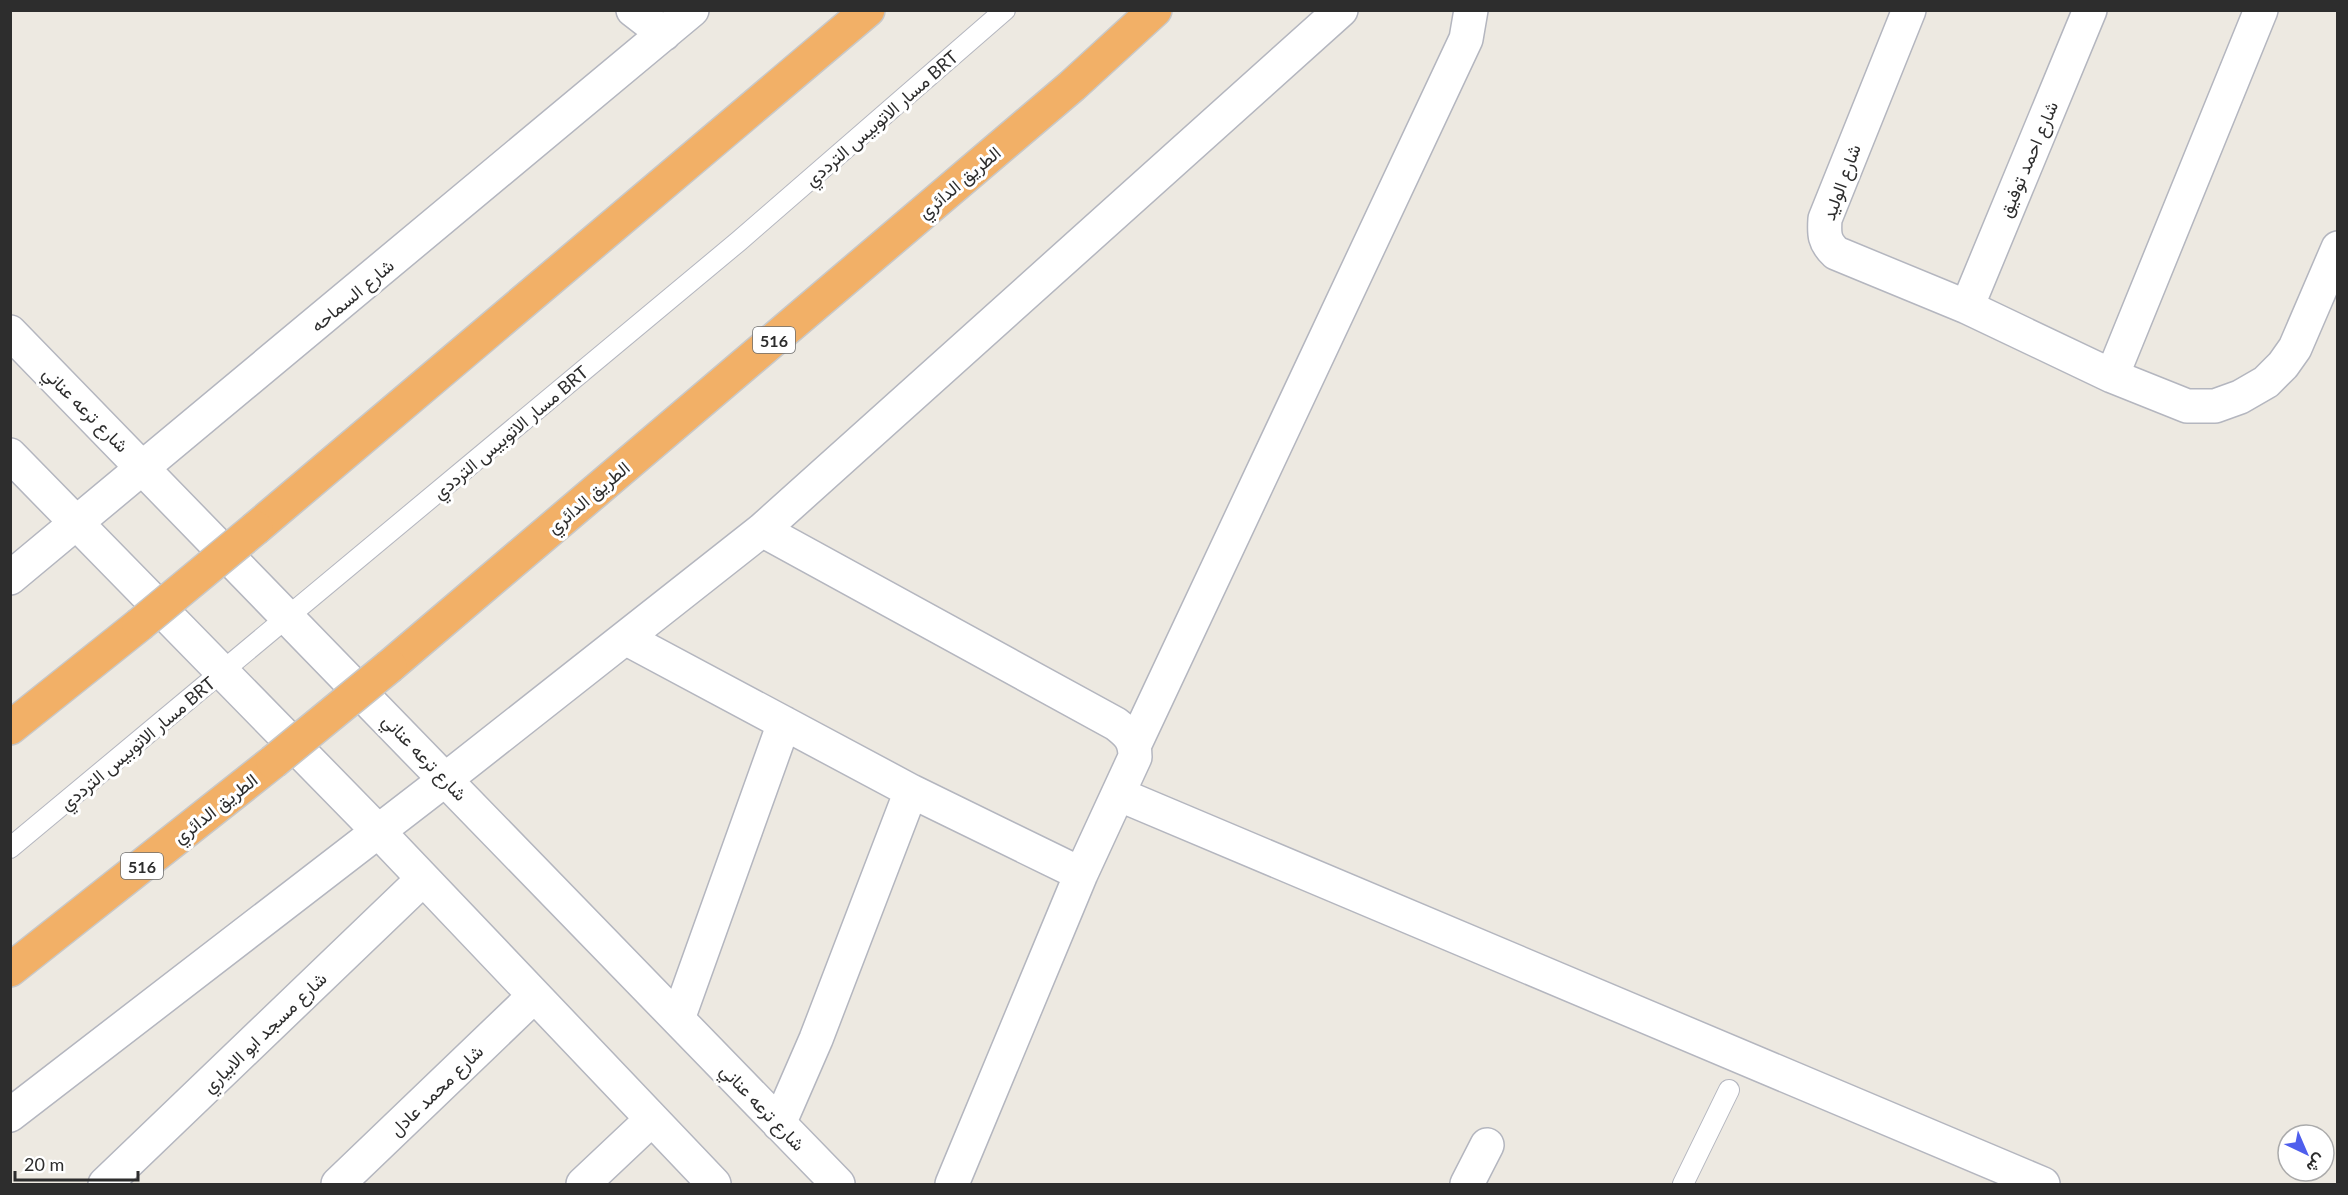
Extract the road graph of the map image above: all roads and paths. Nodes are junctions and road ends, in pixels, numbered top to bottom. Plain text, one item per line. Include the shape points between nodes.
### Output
1 (633, 10) edge
2 (692, 10) edge
3 (868, 10) edge
4 (1005, 10) edge
5 (1155, 10) edge
6 (1341, 10) edge
7 (1471, 10) edge
8 (1908, 10) edge
9 (2090, 10) edge
10 (2261, 10) edge
11 (664, 34) junction
12 (2337, 248) edge
13 (1967, 307) junction
14 (10, 332) edge
15 (2112, 376) junction
16 (10, 455) edge
17 (144, 468) junction
18 (78, 523) junction
19 (762, 530) junction
20 (10, 578) edge
21 (625, 638) junction
22 (784, 723) junction
23 (10, 728) edge
24 (1135, 744) junction
25 (446, 779) junction
26 (911, 791) junction
27 (1118, 794) junction
28 (377, 830) junction
29 (10, 848) edge
30 (1081, 874) junction
31 (423, 879) junction
32 (10, 970) edge
33 (534, 996) junction
34 (678, 1019) junction
35 (1729, 1089) dead end
36 (10, 1115) edge
37 (652, 1119) junction
38 (779, 1124) junction
39 (1487, 1145) dead end
40 (105, 1185) edge
41 (338, 1185) edge
42 (583, 1185) edge
43 (714, 1185) edge
44 (838, 1185) edge
45 (952, 1185) edge
46 (1467, 1185) edge
47 (1683, 1185) edge
48 (2043, 1185) edge

1 - 11 street
2 - 11 street, شارع السماحه
3 - 23 highway, bridge via 256,528
4 - 29 lane, مسار الاتوبيس الترددي BRT via 739,242
5 - 32 highway, الطريق الدائري / 516, bridge via 1054,102 390,666
6 - 19 street
7 - 24 street via 1466,39
8 - 13 street, شارع الوليد via 1825,219 1826,244 1836,253
9 - 13 street, شارع احمد توفيق
10 - 15 street
11 - 17 street, شارع السماحه
12 - 15 street via 2295,348 2266,382 2240,397 2216,406 2187,406
13 - 15 street
14 - 17 street, شارع ترعه عناني
16 - 18 street
17 - 18 street, شارع السماحه
17 - 25 street, شارع ترعه عناني
18 - 20 street, شارع السماحه
18 - 28 street
19 - 21 street
19 - 24 street via 1116,724
21 - 22 street
21 - 25 street
22 - 26 street
22 - 34 street
24 - 27 street via 1135,757
25 - 28 street
25 - 34 street, شارع ترعه عناني
26 - 30 street
26 - 38 street via 816,1039
27 - 30 street
27 - 48 street
28 - 31 street
28 - 36 street
30 - 45 street
31 - 33 street
31 - 40 street, شارع مسجد ابو الابياري
33 - 37 street
33 - 41 street, شارع محمد عادل
34 - 38 street, شارع ترعه عناني
35 - 47 lane
37 - 42 street
37 - 43 street
38 - 44 street, شارع ترعه عناني
39 - 46 street

